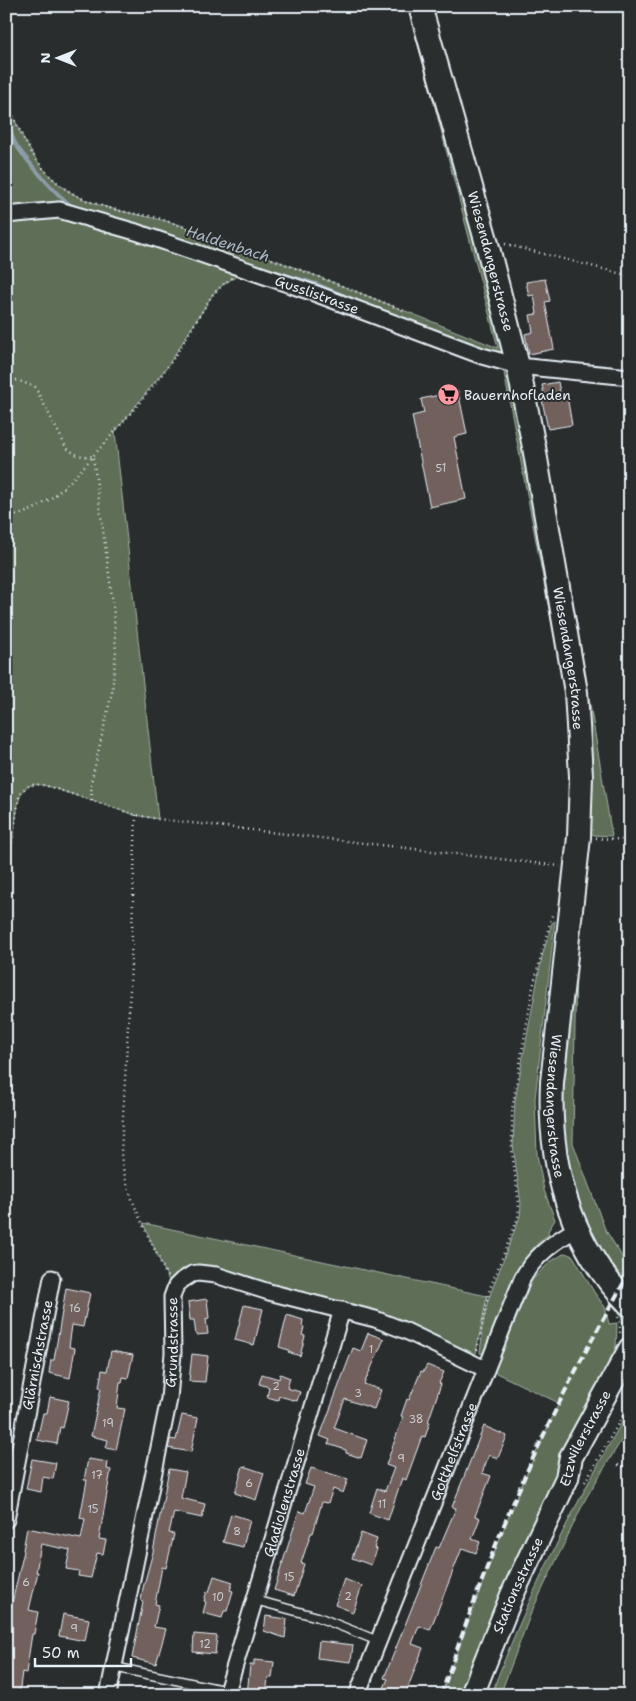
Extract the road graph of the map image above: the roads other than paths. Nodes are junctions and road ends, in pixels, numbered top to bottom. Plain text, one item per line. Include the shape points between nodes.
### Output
1 (420, 6) edge
2 (6, 215) edge
3 (518, 366) junction
4 (630, 377) edge
5 (577, 1229) junction
6 (52, 1278) dead end
7 (630, 1305) edge
8 (342, 1310) junction
9 (630, 1349) edge
10 (485, 1368) junction
11 (630, 1379) edge
12 (567, 1478) junction
13 (6, 1520) edge
14 (255, 1600) junction
15 (378, 1641) junction
16 (114, 1668) junction
17 (227, 1693) edge
18 (108, 1695) edge
19 (357, 1695) edge
20 (472, 1695) edge

1 - 3 main road, Wiesendangerstrasse
2 - 3 street, Gusslistrasse via 59,210 136,232
3 - 4 street, Gusslistrasse
3 - 5 main road, Wiesendangerstrasse via 575,684 581,758 579,837 551,1101 558,1172
5 - 7 main road, Wiesendangerstrasse via 596,1263
5 - 10 street, Gotthelfstrasse via 551,1244 528,1268
6 - 13 street, Glärnischstrasse
8 - 10 street, Grundstrasse via 397,1327
8 - 14 street, Gladiolenstrasse
8 - 16 street, Grundstrasse via 204,1272 192,1274 181,1281 174,1292 172,1308 173,1358 169,1399
9 - 12 main road, Etzwilerstrasse via 571,1457
10 - 15 street, Gotthelfstrasse
11 - 12 main road, Etzwilerstrasse via 582,1464
12 - 20 main road, Stationsstrasse via 512,1595
14 - 15 lane via 318,1617
14 - 17 street, Gladiolenstrasse
15 - 19 street, Gotthelfstrasse
16 - 17 lane
16 - 18 street, Grundstrasse

